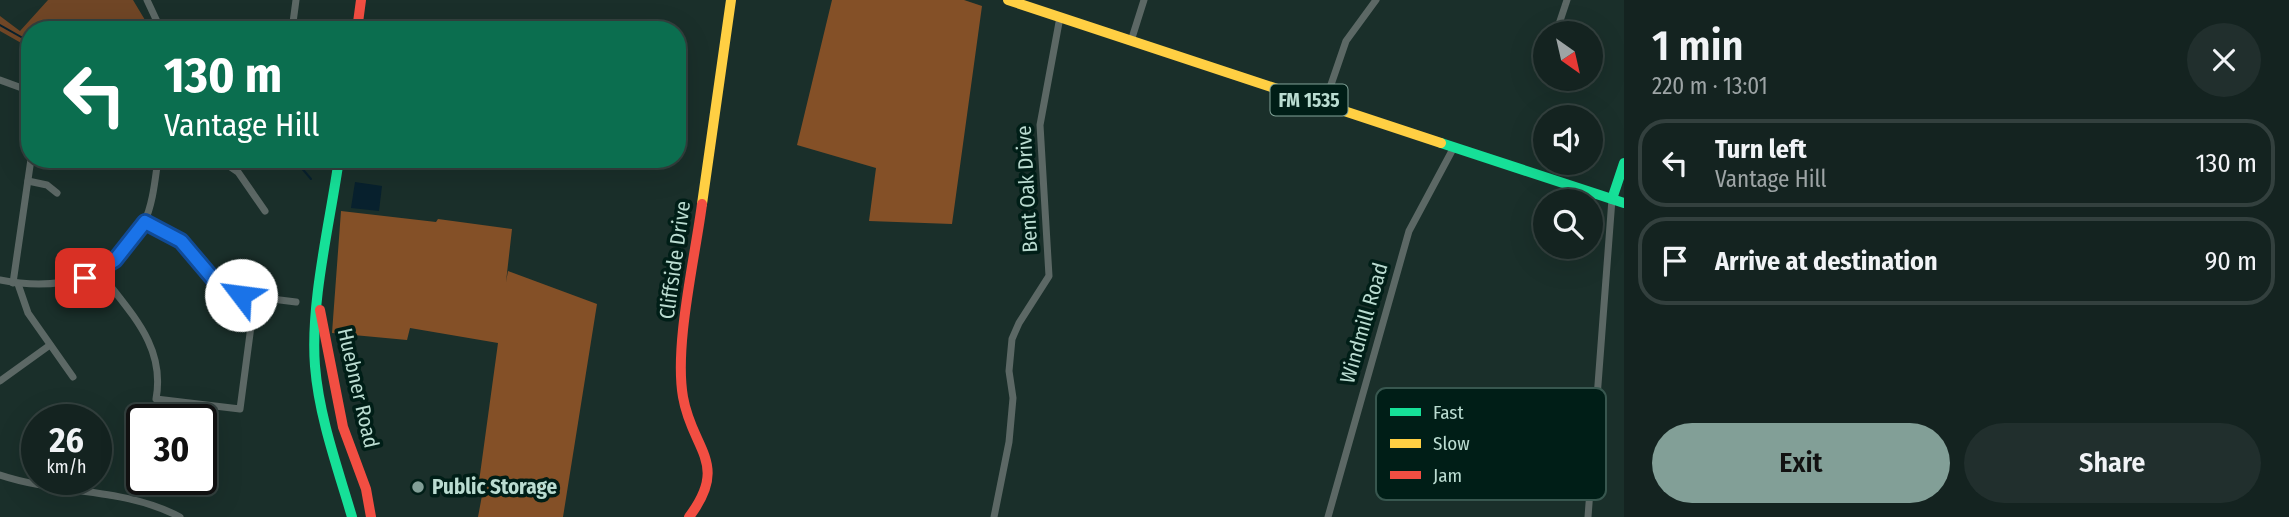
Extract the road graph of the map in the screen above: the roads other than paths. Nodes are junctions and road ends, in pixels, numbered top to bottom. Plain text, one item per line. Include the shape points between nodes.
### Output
1 (146, 0) edge
2 (296, 0) edge
3 (361, 0) edge
4 (731, 0) edge
5 (1007, 0) edge
6 (1144, 0) edge
7 (1376, 0) edge
8 (1567, 0) edge
9 (1060, 17) junction
10 (156, 21) edge
11 (293, 21) edge
12 (358, 21) edge
13 (1560, 21) edge
14 (1131, 41) junction
15 (0, 80) edge
16 (21, 88) edge
17 (1324, 105) junction
18 (1454, 147) junction
19 (1624, 163) edge
20 (30, 168) edge
21 (156, 168) edge
22 (232, 168) edge
23 (337, 168) edge
24 (28, 181) junction
25 (57, 193) dead end
26 (1612, 199) junction
27 (1624, 204) edge
28 (265, 211) dead end
29 (145, 222) junction
30 (99, 271) junction
31 (0, 281) edge
32 (16, 283) junction
33 (255, 296) junction
34 (296, 302) dead end
35 (320, 308) junction
36 (50, 345) junction
37 (73, 377) dead end
38 (0, 381) edge
39 (1598, 388) edge
40 (337, 402) junction
41 (321, 407) junction
42 (0, 475) edge
43 (180, 517) edge
44 (352, 517) edge
45 (371, 517) edge
46 (689, 517) edge
47 (994, 517) edge
48 (1328, 517) edge

1 - 10 street
2 - 11 street
3 - 12 main road
4 - 46 main road, Cliffside Drive via 681,355 683,398 710,474 702,500
5 - 9 main road, FM 1535
6 - 14 street
7 - 17 street via 1346,41
8 - 13 street
9 - 14 main road, FM 1535
9 - 47 street, Bent Oak Drive via 1040,125 1049,276 1012,339 1009,442
14 - 17 main road, FM 1535
15 - 16 street
17 - 18 main road, FM 1535
18 - 26 main road, FM 1535
18 - 48 street, Windmill Road via 1409,231
19 - 26 main road
20 - 24 street
21 - 29 street
22 - 28 street
23 - 35 main road, Huebner Road
24 - 25 street via 47,185
24 - 32 street
26 - 27 main road, FM 1535
26 - 39 street
29 - 30 street via 124,251
29 - 33 street via 181,241 218,284
30 - 32 street via 61,285
30 - 33 street via 154,351 159,370 156,399 240,409
31 - 32 street
32 - 36 street via 24,308
33 - 34 street
35 - 40 main road, Huebner Road
35 - 41 main road, Huebner Road via 314,335
36 - 37 street
36 - 38 street
40 - 41 main road
40 - 45 main road, Huebner Road
41 - 44 main road, Huebner Road
42 - 43 street via 43,486 137,498

